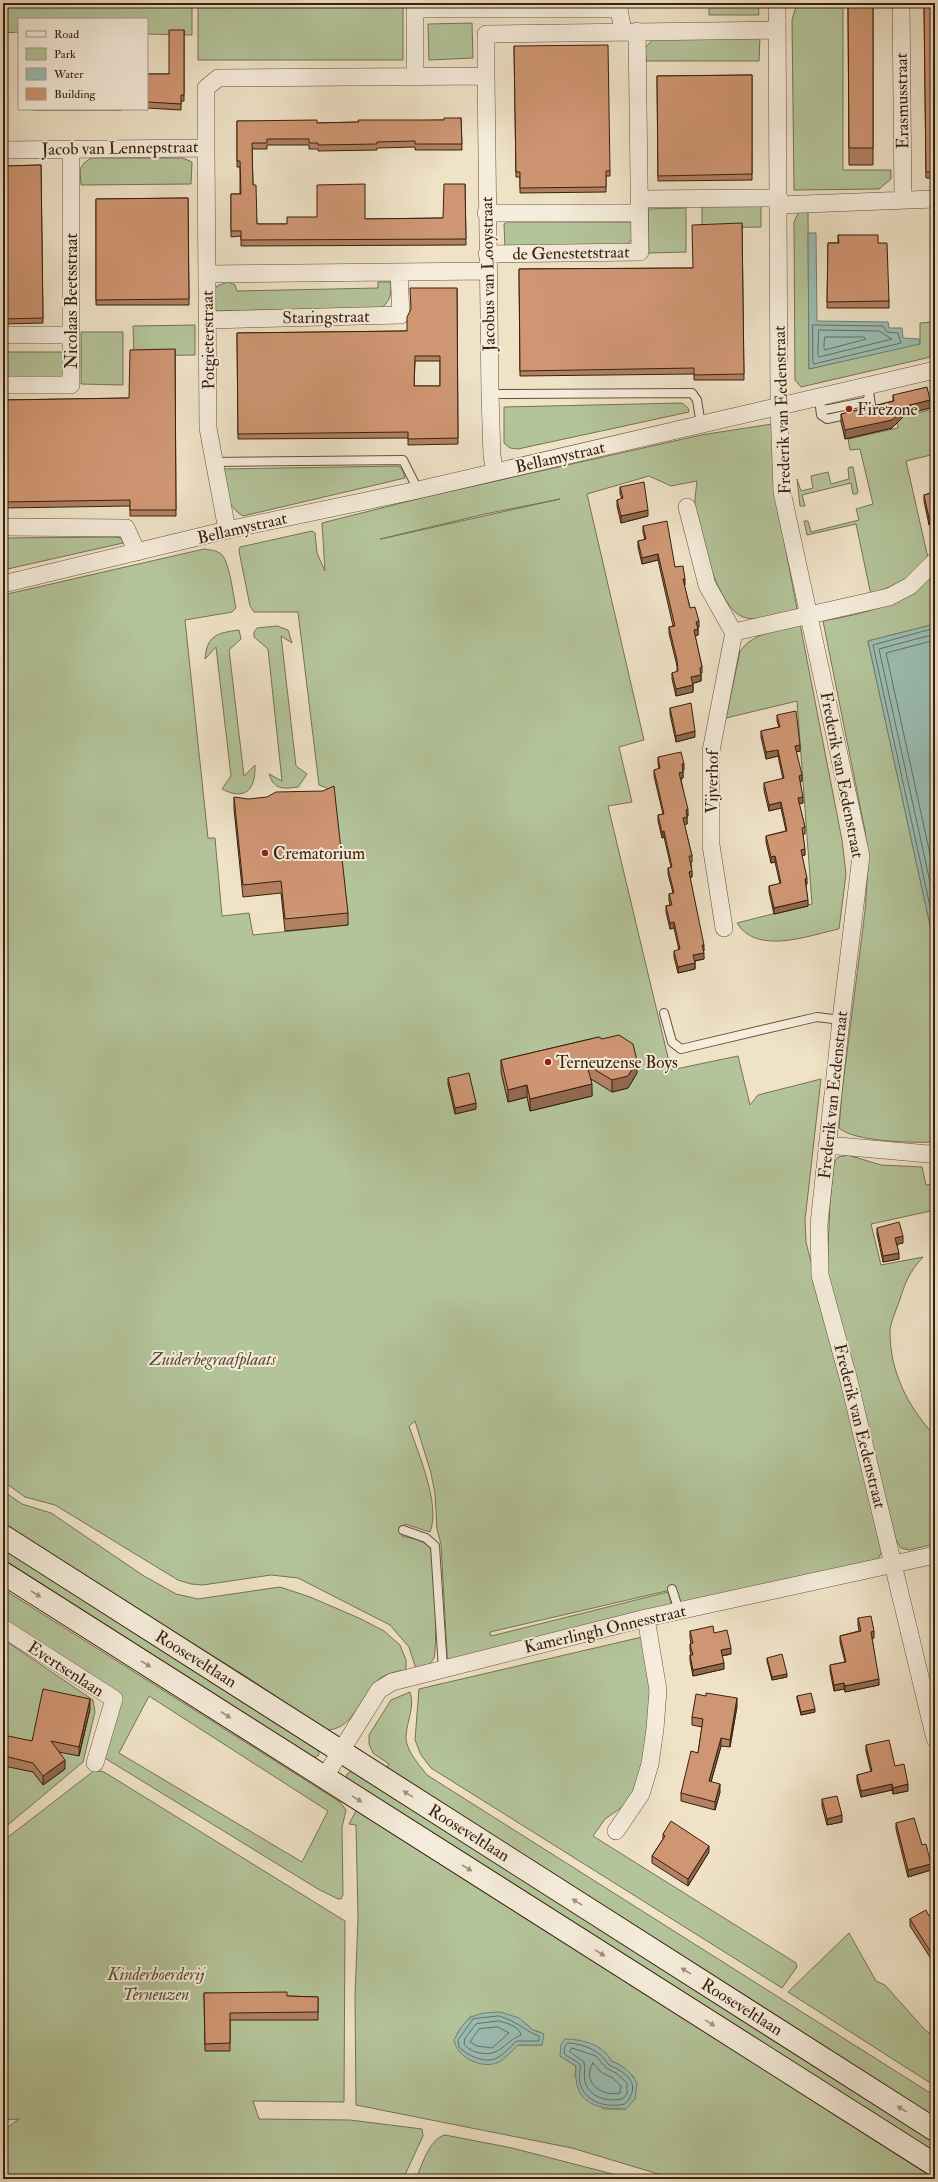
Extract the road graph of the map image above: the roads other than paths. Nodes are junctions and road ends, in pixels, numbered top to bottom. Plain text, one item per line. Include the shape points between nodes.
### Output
1 (777, 3) edge
2 (901, 3) edge
3 (777, 30) junction
4 (630, 31) junction
5 (416, 76) junction
6 (486, 76) junction
7 (206, 148) junction
8 (3, 150) edge
9 (71, 150) junction
10 (903, 199) junction
11 (935, 199) edge
12 (779, 202) junction
13 (639, 206) junction
14 (486, 213) junction
15 (487, 254) junction
16 (487, 271) junction
17 (399, 272) junction
18 (207, 274) junction
19 (208, 320) junction
20 (3, 335) edge
21 (71, 335) junction
22 (935, 370) edge
23 (3, 385) edge
24 (869, 388) junction
25 (490, 394) junction
26 (819, 402) junction
27 (779, 406) junction
28 (701, 425) junction
29 (213, 462) junction
30 (495, 472) junction
31 (418, 490) junction
32 (687, 507) dead end
33 (3, 527) edge
34 (226, 530) junction
35 (137, 552) junction
36 (935, 561) edge
37 (3, 584) edge
38 (810, 616) junction
39 (735, 632) junction
40 (724, 928) dead end
41 (663, 1017) dead end
42 (841, 1020) junction
43 (827, 1144) junction
44 (935, 1153) edge
45 (403, 1530) dead end
46 (3, 1536) edge
47 (935, 1554) edge
48 (895, 1564) junction
49 (3, 1573) edge
50 (672, 1589) dead end
51 (679, 1611) junction
52 (646, 1618) junction
53 (3, 1628) edge
54 (443, 1669) junction
55 (928, 1681) edge
56 (935, 1739) edge
57 (341, 1751) junction
58 (95, 1763) dead end
59 (324, 1778) junction
60 (616, 1831) dead end
61 (935, 2130) edge
62 (935, 2165) edge

1 - 3 street, Frederik van Eedenstraat
2 - 10 street, Erasmusstraat
3 - 4 street
3 - 12 street, Frederik van Eedenstraat
4 - 5 street via 619,9 415,9
4 - 6 street via 486,34
4 - 13 street, de Genestetstraat
5 - 6 street, Jacob van Lennepstraat
5 - 7 street, Jacob van Lennepstraat via 218,78 206,88
6 - 14 street, Jacobus van Looystraat
7 - 9 street, Jacob van Lennepstraat
7 - 18 street, Potgieterstraat
8 - 9 street, Jacob van Lennepstraat
9 - 21 street, Nicolaas Beetsstraat
10 - 11 street
10 - 12 street
12 - 13 street via 690,199
12 - 27 street, Frederik van Eedenstraat
13 - 14 street
13 - 15 street, de Genestetstraat via 640,252
14 - 15 street, Jacobus van Looystraat
15 - 16 street, Jacobus van Looystraat
16 - 17 street
16 - 25 street, Jacobus van Looystraat
17 - 18 street
17 - 19 street, Staringstraat via 401,315
18 - 19 street, Potgieterstraat
19 - 29 street, Potgieterstraat via 208,428
20 - 21 street
21 - 23 street, Nicolaas Beetsstraat via 71,385
22 - 24 street, Bellamystraat
24 - 26 street, Bellamystraat
24 - 26 lane via 871,405 865,411 827,419 822,415
25 - 28 lane via 692,392 697,400
25 - 30 street, Jacobus van Looystraat
26 - 27 street, Bellamystraat
27 - 28 street, Bellamystraat
27 - 38 street, Frederik van Eedenstraat via 782,492
28 - 30 street, Bellamystraat
29 - 31 lane via 403,460
29 - 34 street, Potgieterstraat
30 - 31 street, Bellamystraat
31 - 34 street, Bellamystraat
32 - 39 street via 707,585
33 - 35 street via 126,528
34 - 35 street, Bellamystraat
35 - 37 street, Bellamystraat
36 - 38 street via 910,586 889,597
38 - 39 street
38 - 42 street, Frederik van Eedenstraat via 861,856
39 - 40 street, Vijverhof via 711,751 711,845
41 - 42 lane via 672,1042 681,1049 817,1017
42 - 43 street, Frederik van Eedenstraat
43 - 44 street
43 - 48 street, Frederik van Eedenstraat via 819,1224 820,1275
45 - 54 lane via 426,1538 435,1546
46 - 57 main road, Rooseveltlaan
47 - 48 street, Kamerlingh Onnesstraat
48 - 51 street, Kamerlingh Onnesstraat
48 - 55 street, Frederik van Eedenstraat
49 -> 59 main road, Rooseveltlaan
50 - 51 lane
51 - 52 street, Kamerlingh Onnesstraat
52 - 54 street, Kamerlingh Onnesstraat
52 - 60 street via 658,1690 655,1729 650,1764 641,1794
53 - 58 street, Evertsenlaan via 114,1699
54 - 57 street, Kamerlingh Onnesstraat via 392,1682 379,1690
55 - 56 street, Frederik van Eedenstraat
57 - 59 street, Kamerlingh Onnesstraat
61 -> 57 main road, Rooseveltlaan
59 -> 62 main road, Rooseveltlaan

